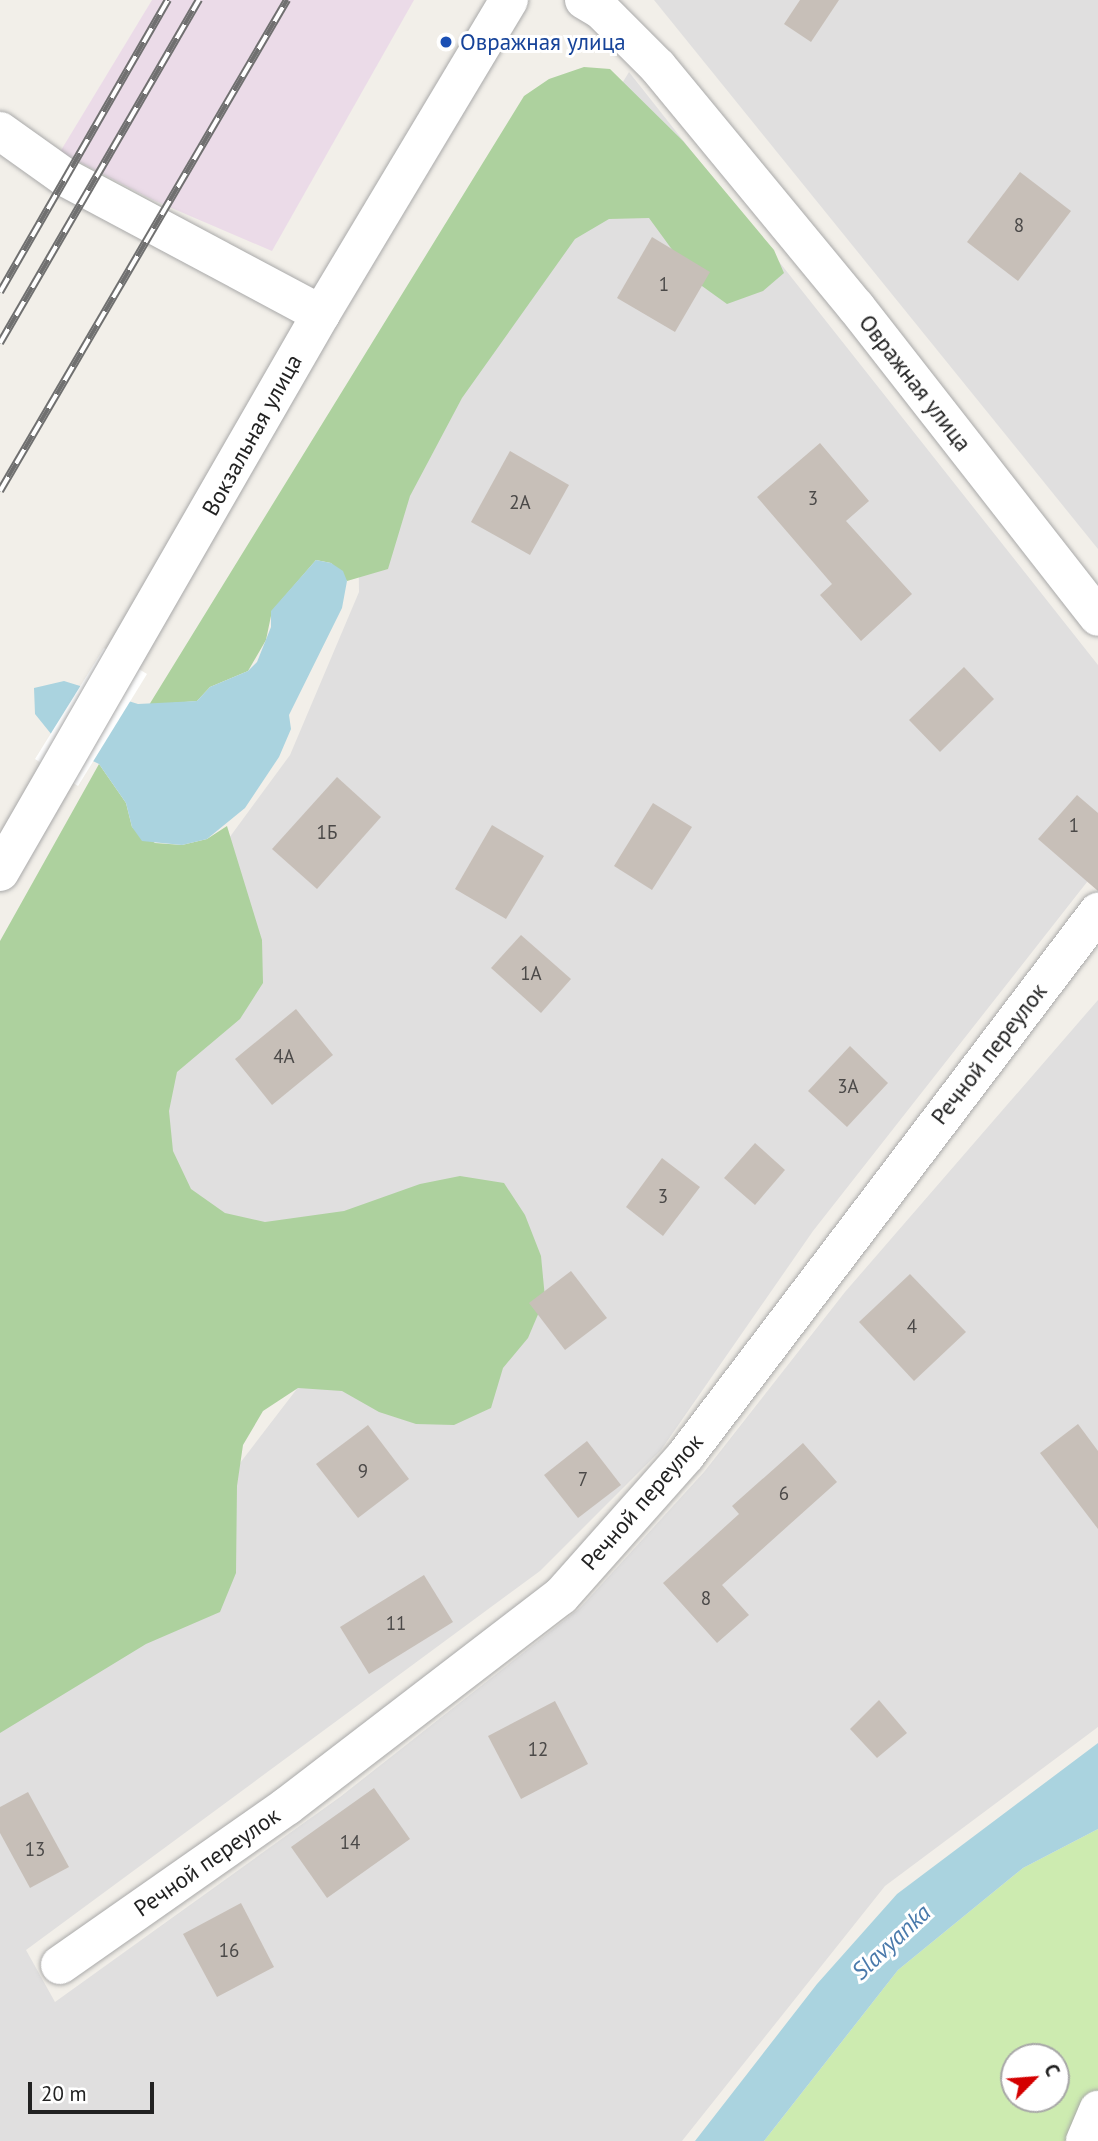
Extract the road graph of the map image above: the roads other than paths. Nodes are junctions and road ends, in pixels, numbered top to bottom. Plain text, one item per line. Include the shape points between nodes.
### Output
1 (509, 0) edge
2 (584, 0) edge
3 (0, 131) edge
4 (321, 314) junction
5 (1098, 617) edge
6 (0, 872) edge
7 (1098, 912) edge
8 (60, 1965) dead end
9 (1098, 2110) edge
10 (1085, 2141) edge

1 - 4 street, Вокзальная улица
2 - 5 street, Овражная улица via 602,11 658,67 856,307
3 - 4 street via 66,178
4 - 6 street, Вокзальная улица
7 - 8 street, Речной переулок via 686,1455 561,1596 288,1806
9 - 10 street

